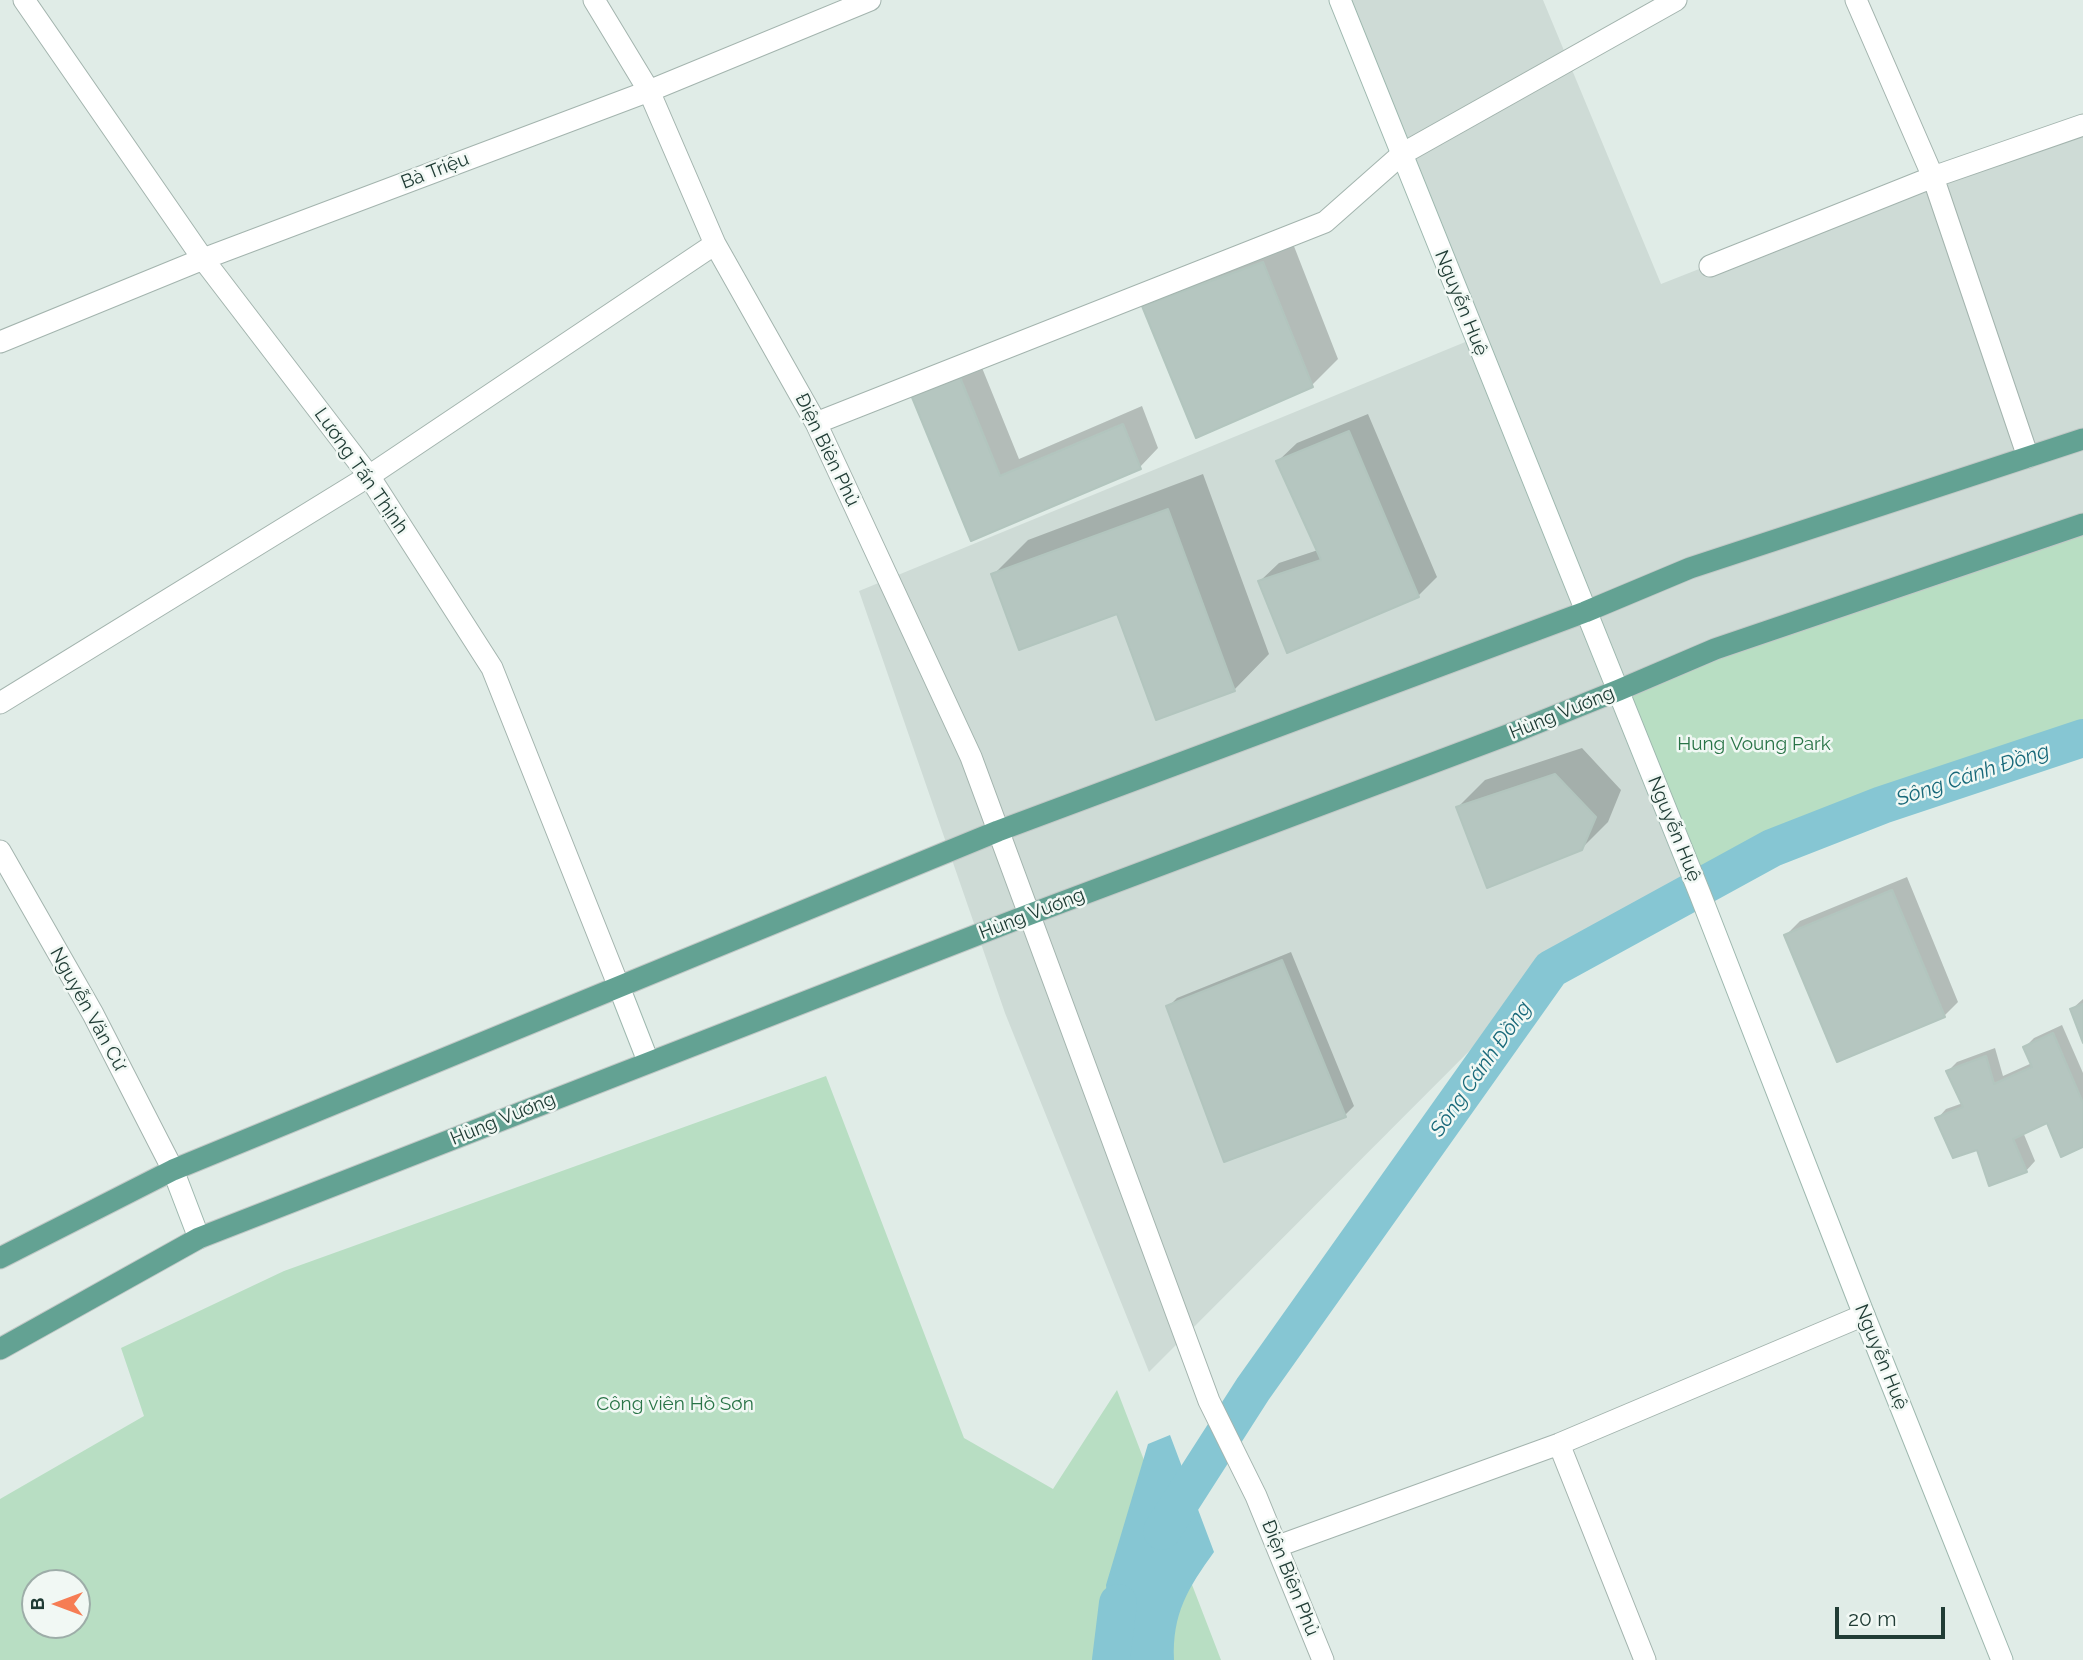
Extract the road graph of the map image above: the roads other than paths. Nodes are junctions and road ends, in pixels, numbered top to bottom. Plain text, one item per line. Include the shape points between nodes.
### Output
1 (24, 0) edge
2 (594, 0) edge
3 (870, 0) edge
4 (1340, 0) edge
5 (1676, 0) edge
6 (1856, 0) edge
7 (829, 8) edge
8 (649, 90) junction
9 (2083, 125) edge
10 (1402, 154) junction
11 (1933, 177) junction
12 (715, 244) junction
13 (203, 259) junction
14 (1710, 266) dead end
15 (0, 342) edge
16 (817, 423) junction
17 (2083, 439) edge
18 (2028, 457) junction
19 (369, 476) junction
20 (2083, 524) edge
21 (1585, 611) junction
22 (1619, 691) junction
23 (0, 704) edge
24 (998, 831) junction
25 (0, 851) edge
26 (1028, 915) junction
27 (619, 987) junction
28 (648, 1061) junction
29 (173, 1170) junction
30 (199, 1238) junction
31 (0, 1258) edge
32 (1864, 1315) junction
33 (0, 1349) edge
34 (1559, 1444) junction
35 (1278, 1546) junction
36 (1323, 1660) edge
37 (1644, 1660) edge
38 (2002, 1660) edge

1 - 13 street, Lương Tấn Thịnh
2 - 8 street, Điện Biên Phủ
3 - 7 street, Bà Triệu
4 - 10 street, Nguyễn Huệ
5 - 10 street
6 - 11 street
7 - 8 street, Bà Triệu
8 - 12 street, Điện Biên Phủ
8 - 13 street, Bà Triệu
9 - 11 street
10 - 16 street via 1325,222
10 - 21 street, Nguyễn Huệ
11 - 14 street
11 - 18 street
12 - 16 street, Điện Biên Phủ
12 - 19 street
13 - 15 street, Bà Triệu
13 - 19 street, Lương Tấn Thịnh
16 - 24 street, Điện Biên Phủ via 971,757
17 - 18 main road
18 - 21 main road via 1690,568
19 - 23 street
19 - 27 street, Lương Tấn Thịnh via 492,668
20 - 22 main road, Hùng Vương via 1715,649
21 - 22 street, Nguyễn Huệ
21 - 24 main road
22 - 26 main road, Hùng Vương
22 - 32 street, Nguyễn Huệ
24 - 26 street, Điện Biên Phủ
24 - 27 main road
25 - 29 street, Nguyễn Văn Cừ via 93,1014
26 - 28 main road, Hùng Vương
26 - 35 street, Điện Biên Phủ via 1209,1401
27 - 28 street, Lương Tấn Thịnh
27 - 29 main road
28 - 30 main road, Hùng Vương
29 - 30 street, Nguyễn Văn Cừ
29 - 31 main road
30 - 33 main road, Hùng Vương
32 - 34 street
32 - 38 street, Nguyễn Huệ
34 - 35 street
34 - 37 street
35 - 36 street, Điện Biên Phủ

